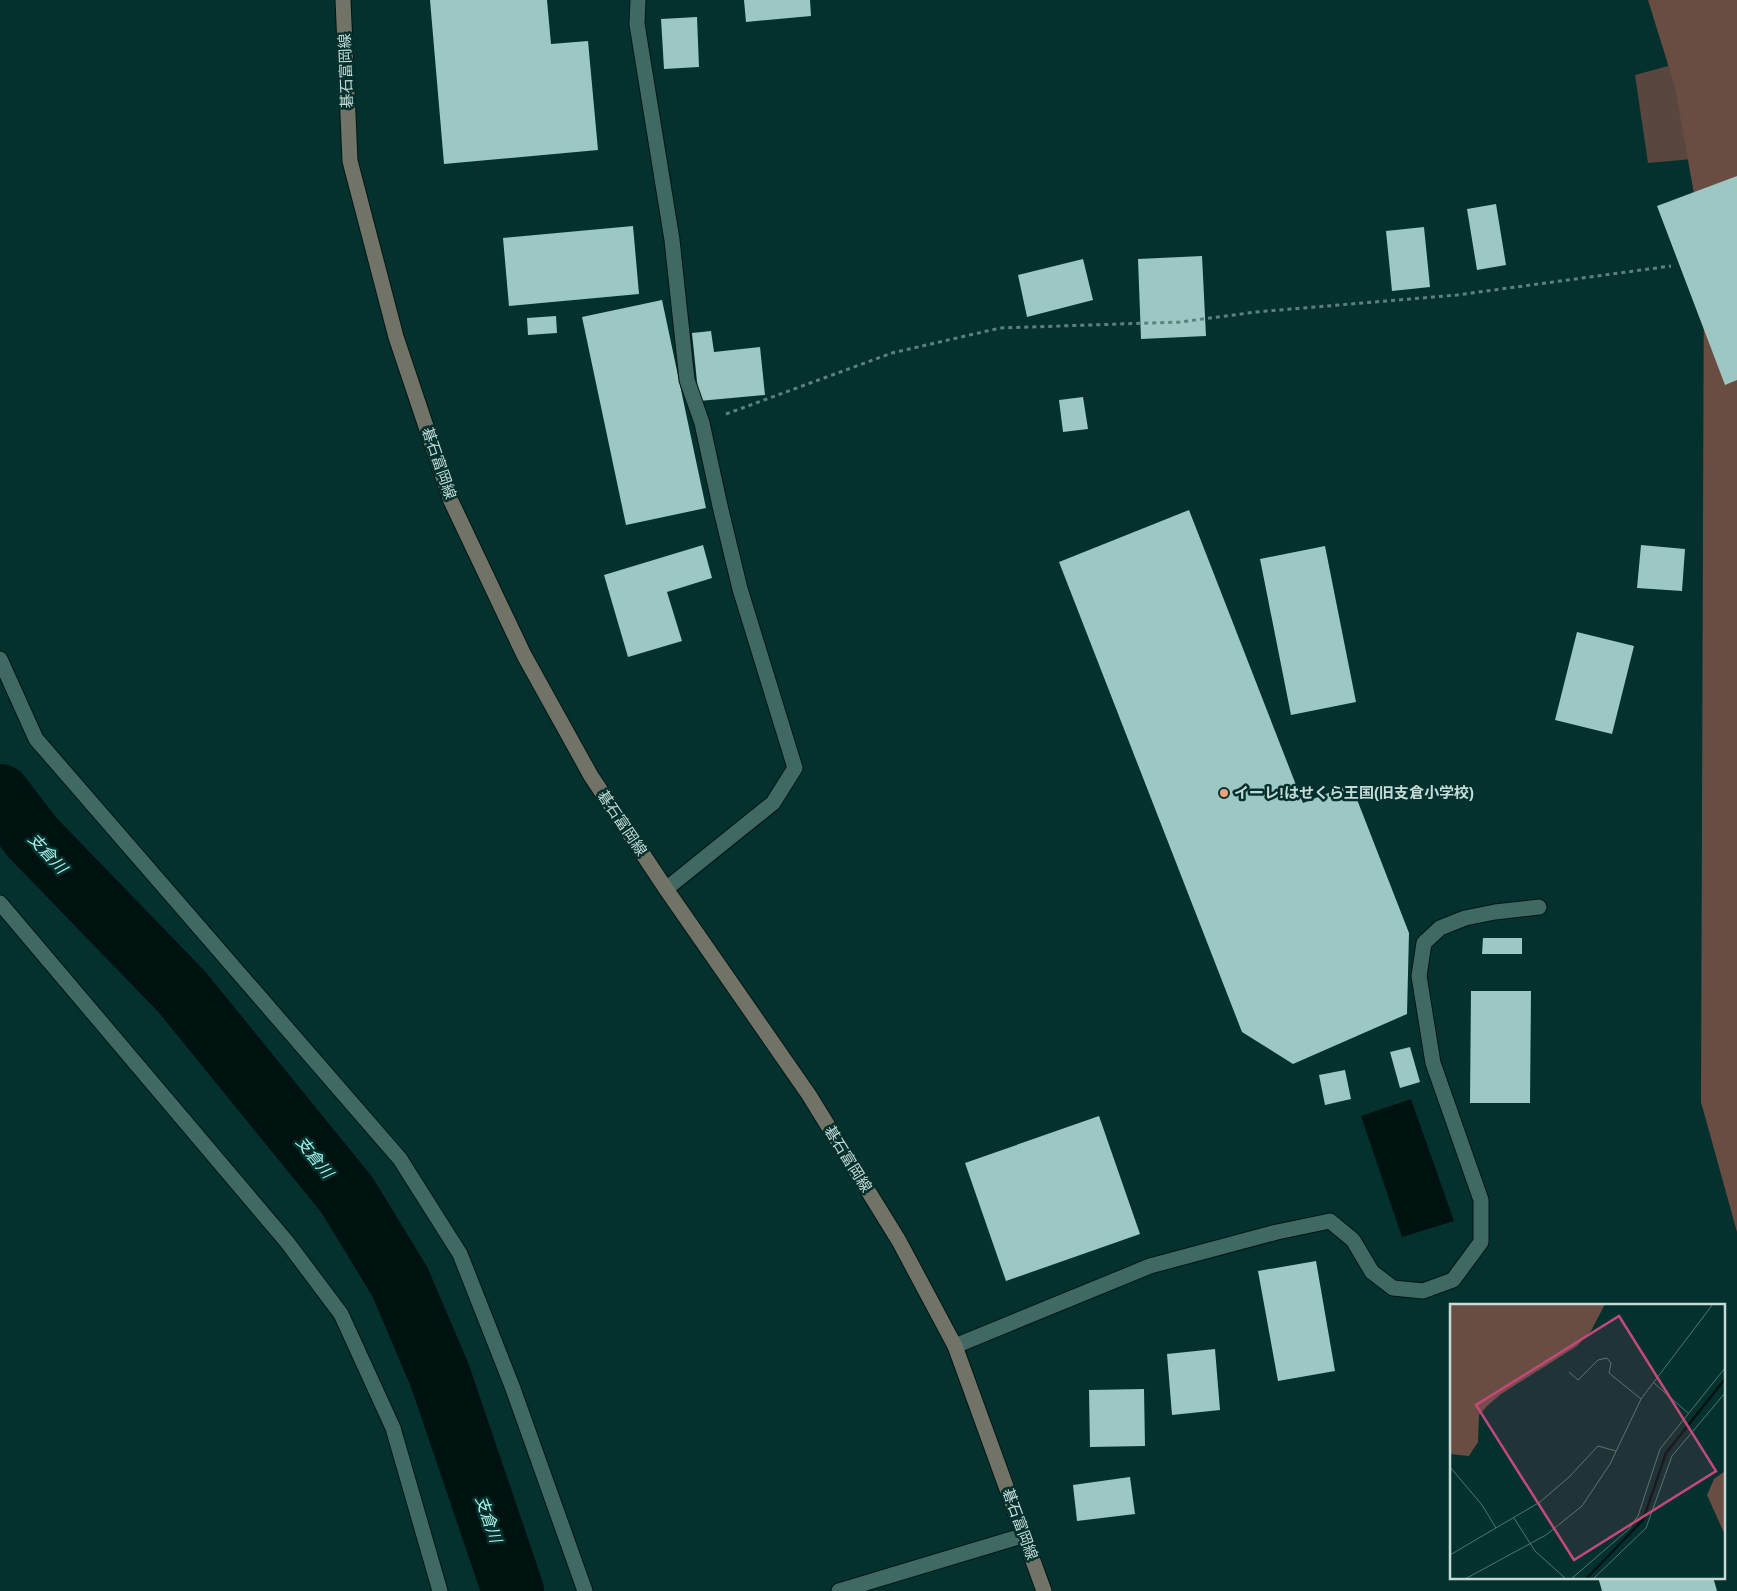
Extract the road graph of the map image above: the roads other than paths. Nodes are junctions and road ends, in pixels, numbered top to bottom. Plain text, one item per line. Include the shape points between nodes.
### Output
1 (343, 0) edge
2 (638, 0) edge
3 (0, 659) edge
4 (666, 889) junction
5 (0, 903) edge
6 (1539, 907) dead end
7 (955, 1346) junction
8 (1025, 1536) junction
9 (440, 1591) edge
10 (585, 1591) edge
11 (839, 1591) edge
12 (1044, 1591) edge

1 - 4 main road, 碁石富岡線 via 350,161 396,337 452,502 524,655 591,776
2 - 4 street via 637,24 672,240 687,380 702,423 740,589 795,768 773,802
3 - 10 street via 36,739 400,1159 455,1246 512,1386
4 - 7 main road, 碁石富岡線 via 809,1096 899,1241
5 - 9 street via 287,1242 341,1314 393,1428
6 - 7 street via 1465,918 1440,928 1424,943 1419,976 1433,1063 1481,1200 1481,1242 1453,1280 1423,1291 1393,1288 1372,1272 1354,1240 1330,1222 1277,1232 1150,1266
7 - 8 main road, 碁石富岡線
8 - 11 street
8 - 12 main road, 碁石富岡線

